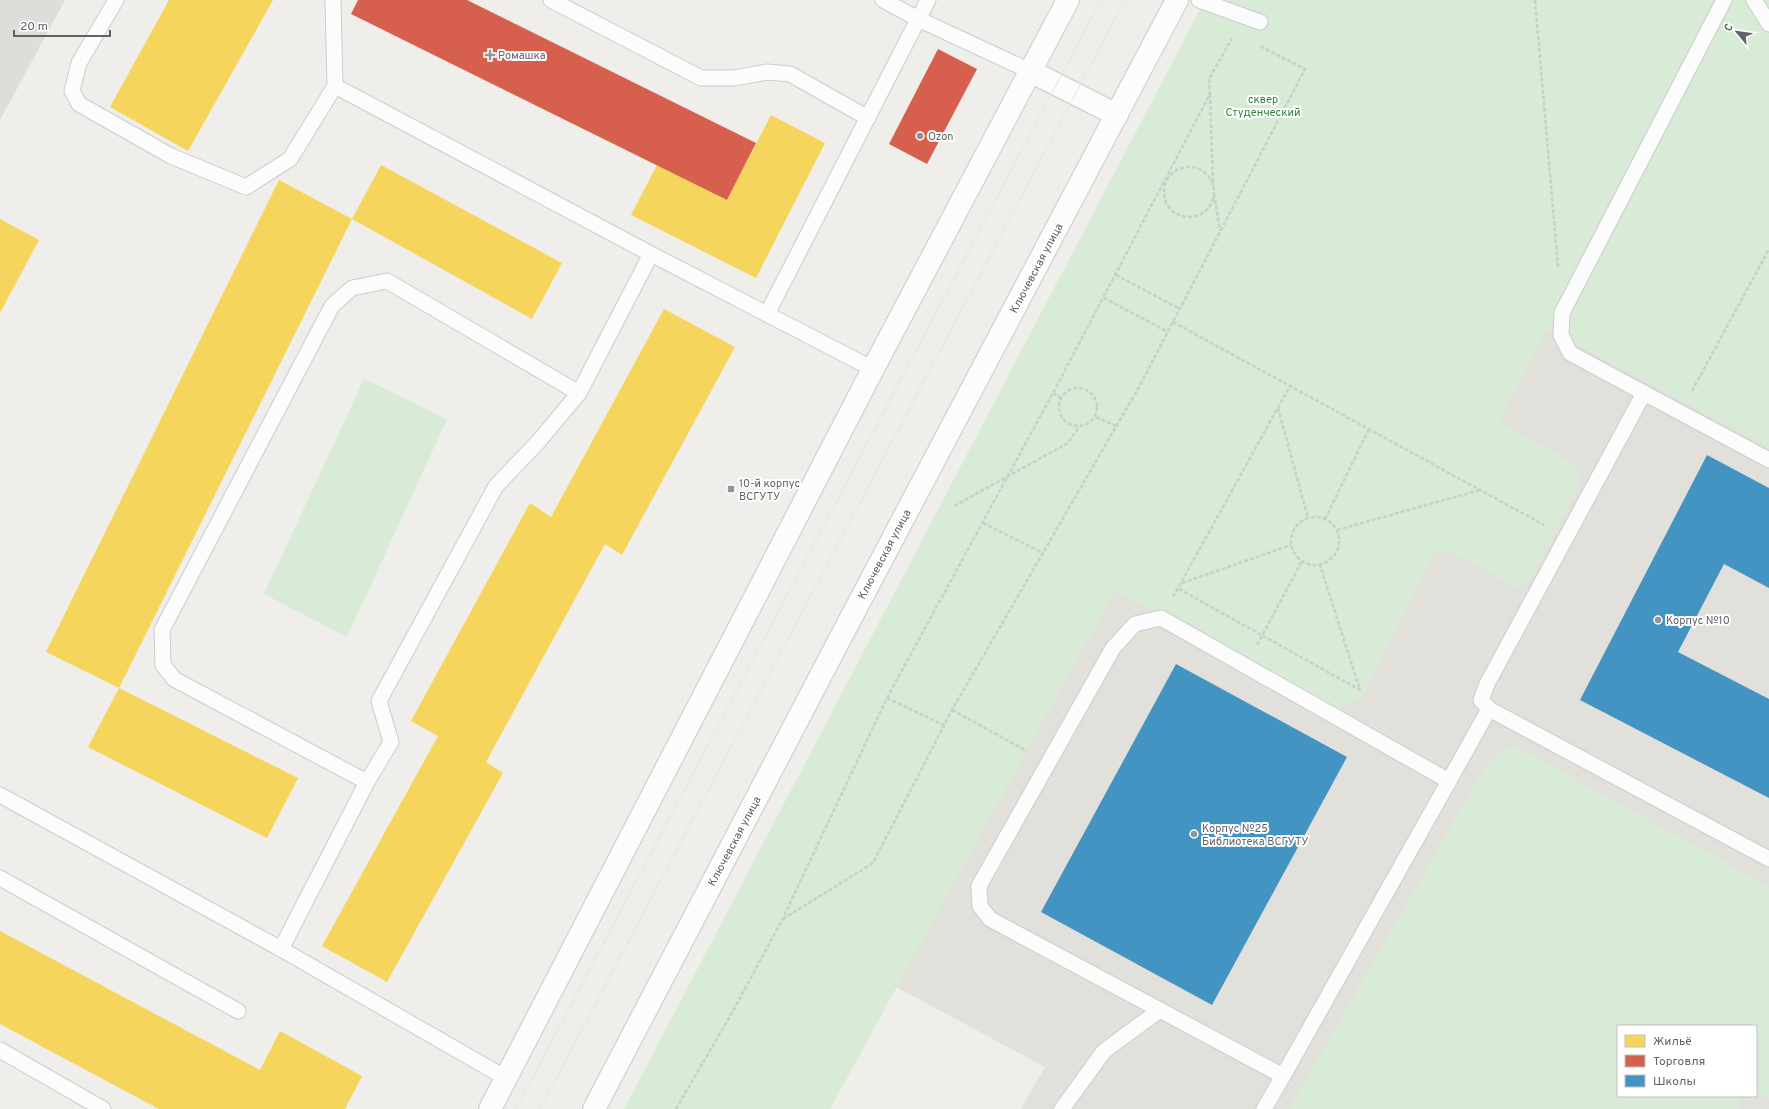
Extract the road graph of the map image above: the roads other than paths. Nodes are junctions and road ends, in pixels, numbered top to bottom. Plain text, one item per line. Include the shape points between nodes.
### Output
1 (116, 0) edge
2 (333, 0) edge
3 (551, 0) edge
4 (883, 0) edge
5 (928, 0) edge
6 (1068, 0) edge
7 (1177, 0) edge
8 (1199, 0) edge
9 (1724, 0) edge
10 (1754, 0) edge
11 (918, 19) junction
12 (1260, 22) dead end
13 (1769, 24) edge
14 (1030, 71) junction
15 (335, 86) junction
16 (1117, 115) junction
17 (868, 118) junction
18 (652, 254) junction
19 (767, 314) junction
20 (873, 369) junction
21 (579, 393) junction
22 (1644, 393) junction
23 (1769, 460) edge
24 (1489, 709) junction
25 (1449, 781) junction
26 (367, 782) junction
27 (0, 795) edge
28 (1769, 859) edge
29 (0, 878) edge
30 (281, 949) junction
31 (1160, 1010) junction
32 (238, 1012) dead end
33 (0, 1050) edge
34 (1283, 1076) junction
35 (506, 1078) junction
36 (103, 1109) edge
37 (490, 1109) edge
38 (594, 1109) edge
39 (1062, 1109) edge
40 (1264, 1109) edge

1 - 15 lane via 79,63 72,91 79,104 171,156 246,187 290,159
2 - 15 lane
3 - 17 lane via 701,78 734,78 767,72 790,74
4 - 11 lane
5 - 11 lane
6 - 14 main road
7 - 16 main road, Ключевская улица
8 - 12 lane
9 - 22 lane via 1562,313 1561,335 1570,353
10 - 13 lane
11 - 14 lane
11 - 17 lane
14 - 16 main road
14 - 20 main road
15 - 18 lane
16 - 38 main road, Ключевская улица
17 - 19 lane
18 - 19 lane
18 - 21 lane
19 - 20 lane
20 - 35 main road
21 - 26 lane via 492,493 379,702 391,742
21 - 26 lane via 388,281 352,288 332,306 162,630 163,665 174,679
22 - 23 lane
22 - 24 lane via 1487,684 1481,700
24 - 25 lane
24 - 28 lane
25 - 31 lane via 1160,618 1135,624 1113,648 979,886 980,906 990,919
25 - 34 lane
26 - 30 lane
27 - 30 lane
29 - 32 lane
30 - 35 lane
31 - 34 lane
31 - 39 lane via 1104,1051
33 - 36 lane
34 - 40 lane
35 - 37 main road

